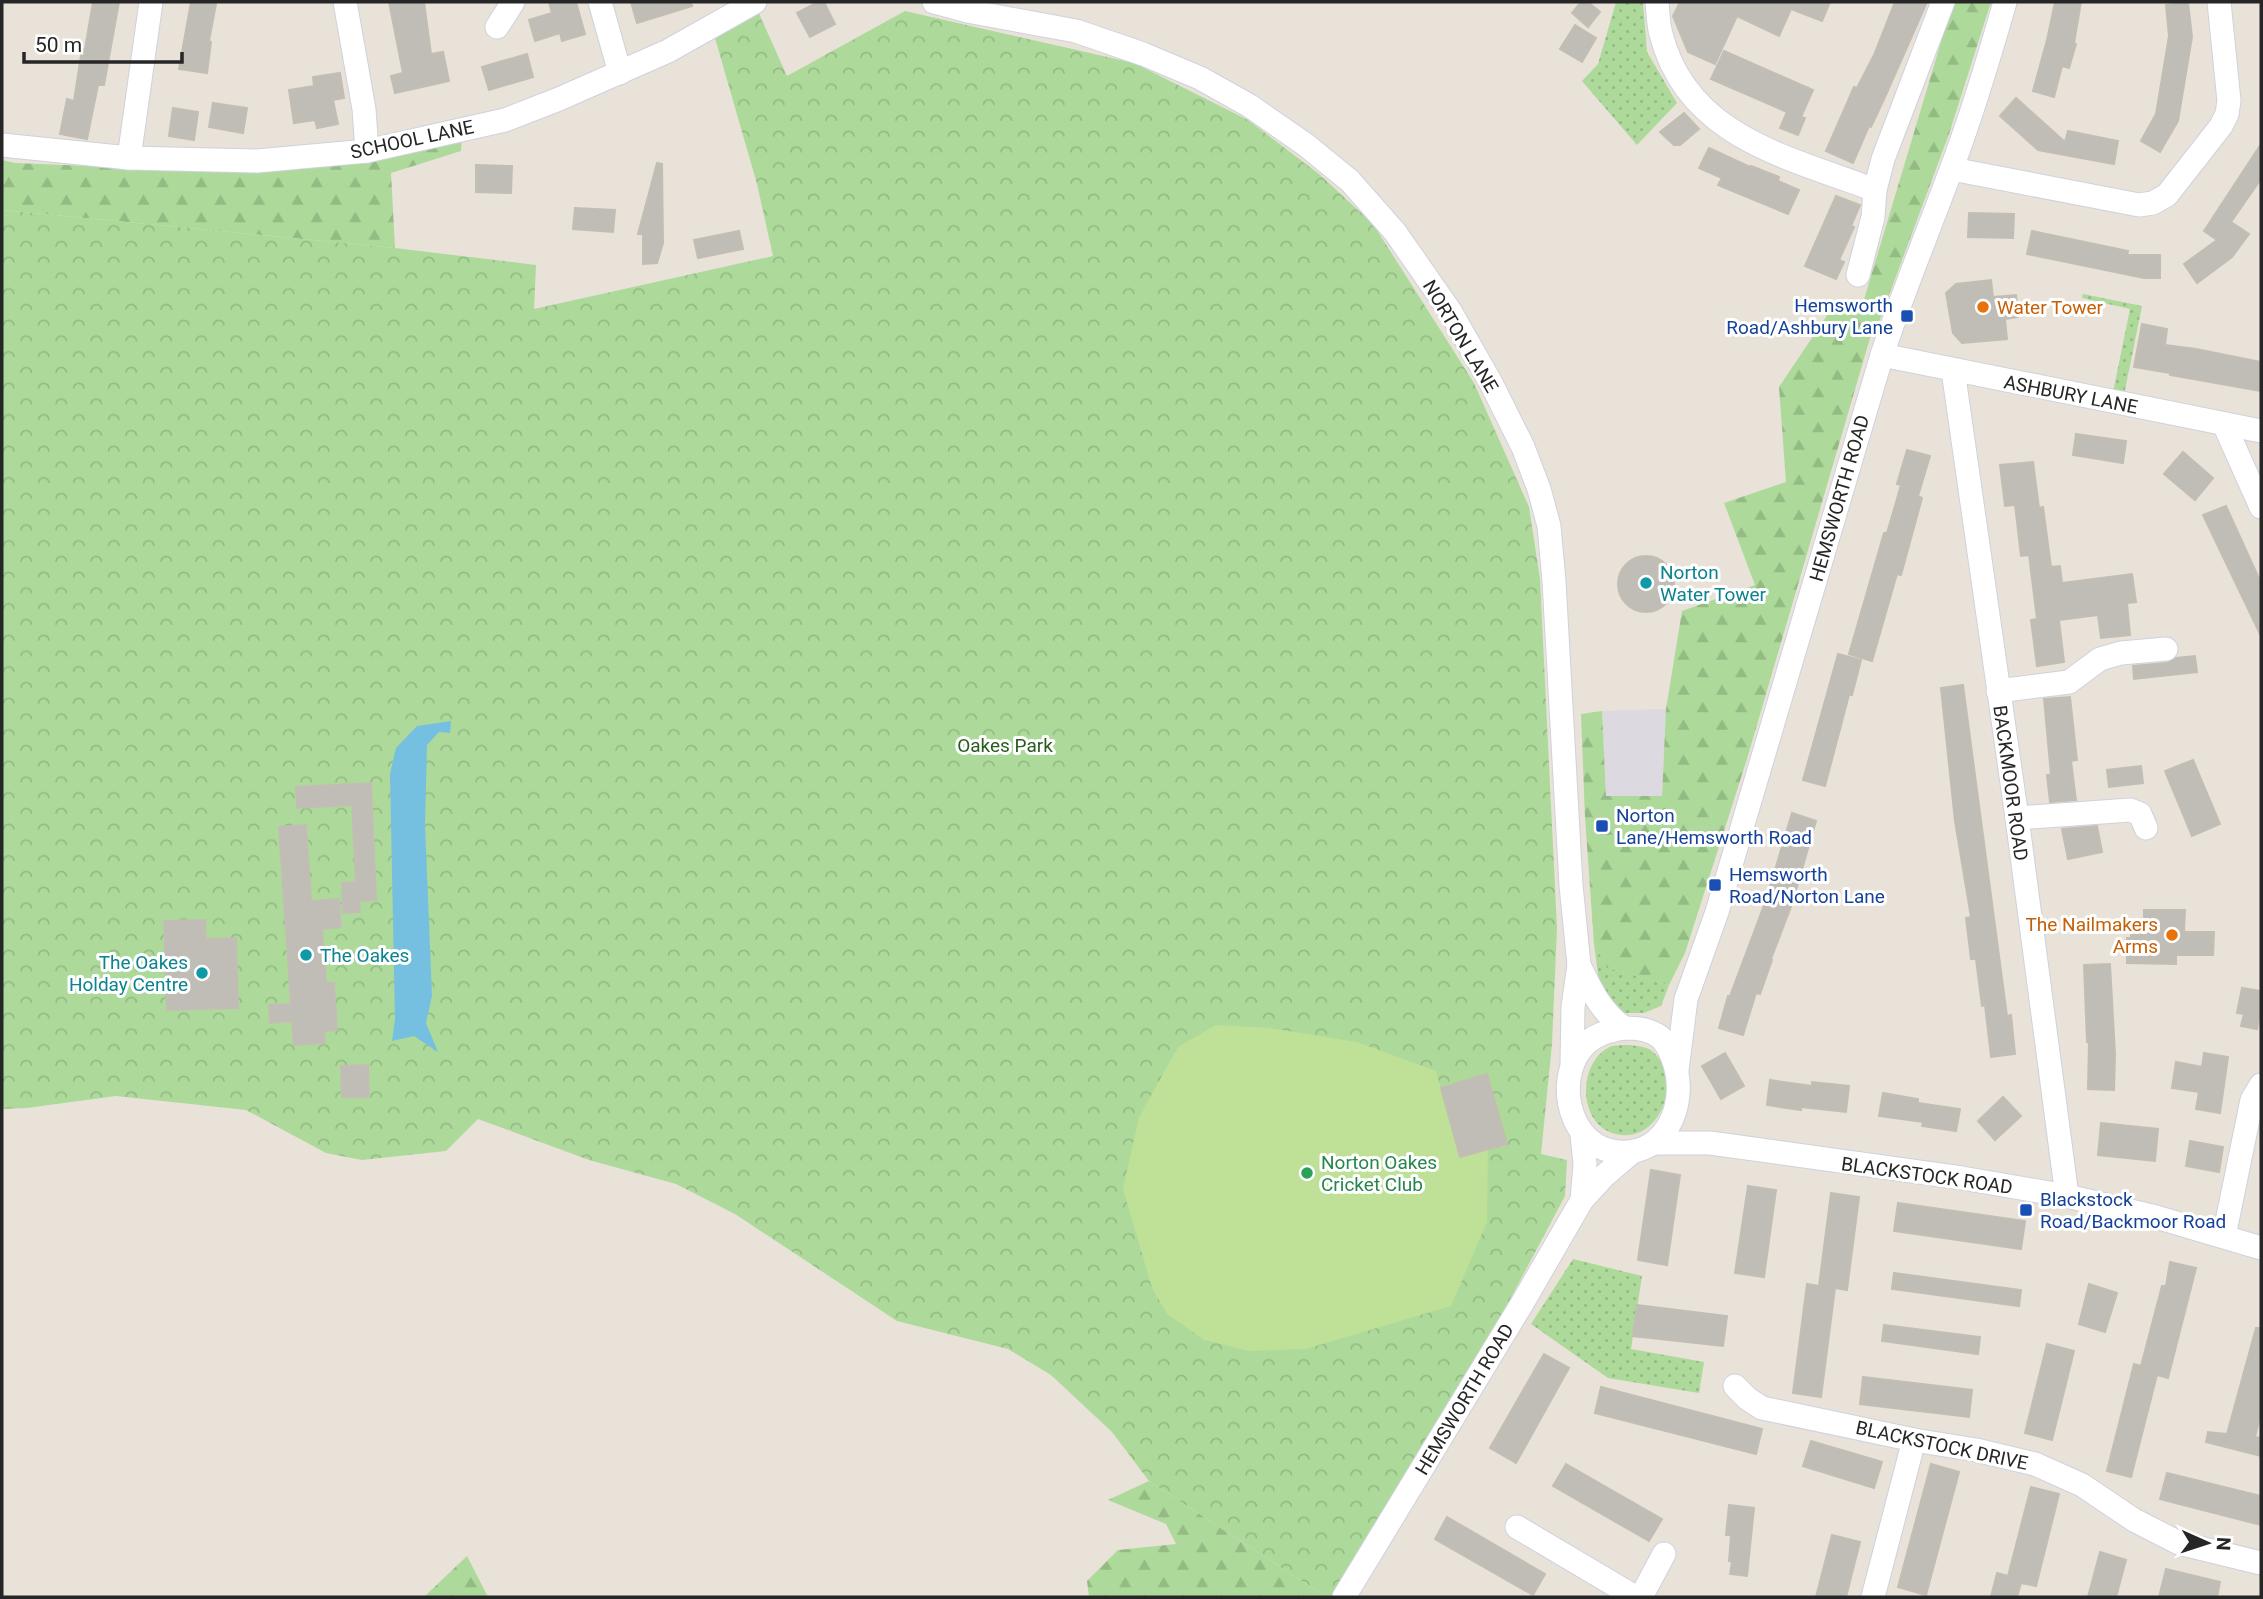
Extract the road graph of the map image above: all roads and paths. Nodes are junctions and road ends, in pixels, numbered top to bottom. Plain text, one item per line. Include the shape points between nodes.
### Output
1 (151, 2) edge
2 (345, 2) edge
3 (513, 2) edge
4 (600, 2) edge
5 (755, 2) edge
6 (934, 2) edge
7 (1657, 2) edge
8 (1943, 2) edge
9 (2005, 2) edge
10 (2219, 2) edge
11 (497, 27) dead end
12 (620, 73) junction
13 (2, 145) edge
14 (367, 151) junction
15 (129, 158) junction
16 (1952, 169) junction
17 (1875, 190) junction
18 (1858, 275) dead end
19 (1882, 355) junction
20 (1953, 370) junction
21 (2224, 424) junction
22 (2261, 431) edge
23 (2261, 507) edge
24 (2166, 649) dead end
25 (1998, 691) junction
26 (2017, 818) junction
27 (2146, 828) dead end
28 (1579, 965) junction
29 (1686, 999) junction
30 (1632, 1028) junction
31 (1572, 1062) junction
32 (1677, 1070) junction
33 (2261, 1085) edge
34 (1679, 1100) junction
35 (1582, 1135) junction
36 (1655, 1143) junction
37 (1710, 1143) junction
38 (1632, 1152) junction
39 (2067, 1196) junction
40 (1583, 1200) junction
41 (2224, 1236) junction
42 (2261, 1248) edge
43 (1735, 1387) dead end
44 (1914, 1440) junction
45 (1517, 1527) dead end
46 (1664, 1554) dead end
47 (2261, 1563) edge
48 (1344, 1597) edge
49 (1638, 1597) edge
50 (1873, 1597) edge

1 - 15 street
2 - 14 street
3 - 11 street
4 - 12 street
5 - 12 street, SCHOOL LANE
6 - 28 street, NORTON LANE via 1076,31 1200,78 1250,106 1350,181 1395,232 1450,311 1523,447 1549,526
7 - 17 street via 1660,33 1673,67 1693,99 1712,117 1756,146
8 - 17 street
9 - 16 street, HEMSWORTH ROAD
10 - 16 street via 2227,114 2167,195 2139,205
12 - 14 street, SCHOOL LANE via 505,120
13 - 15 street, SCHOOL LANE
14 - 15 street, SCHOOL LANE via 257,161
16 - 19 street, HEMSWORTH ROAD
17 - 18 street
19 - 20 street, ASHBURY LANE
19 - 29 street, HEMSWORTH ROAD via 1717,912
20 - 21 street, ASHBURY LANE
20 - 25 street, BACKMOOR ROAD
21 - 22 street, ASHBURY LANE
21 - 23 street
24 - 25 street via 2100,659 2069,682
25 - 26 street, BACKMOOR ROAD
26 - 27 street via 2130,810 2140,814
26 - 39 street, BACKMOOR ROAD
28 - 30 street, NORTON LANE via 1601,1007 1612,1019
28 - 31 street, NORTON LANE
29 - 30 street via 1668,1017
29 - 32 street, HEMSWORTH ROAD
30 - 31 street via 1594,1037
30 - 32 street via 1662,1039
31 - 35 street via 1570,1100
32 - 34 street
33 - 41 street via 2252,1100
34 - 36 street via 1669,1126
34 - 37 street via 1691,1126
35 - 38 street via 1612,1151
35 - 40 street, HEMSWORTH ROAD
36 - 37 street, BLACKSTOCK ROAD
36 - 38 street
37 - 39 street, BLACKSTOCK ROAD
38 - 40 street, HEMSWORTH ROAD
39 - 41 street, BLACKSTOCK ROAD
40 - 48 street, HEMSWORTH ROAD
41 - 42 street, BLACKSTOCK ROAD
43 - 44 street, BLACKSTOCK DRIVE via 1762,1408
44 - 47 street, BLACKSTOCK DRIVE via 2035,1464 2082,1485 2179,1543
44 - 50 street
45 - 49 street
46 - 49 street

